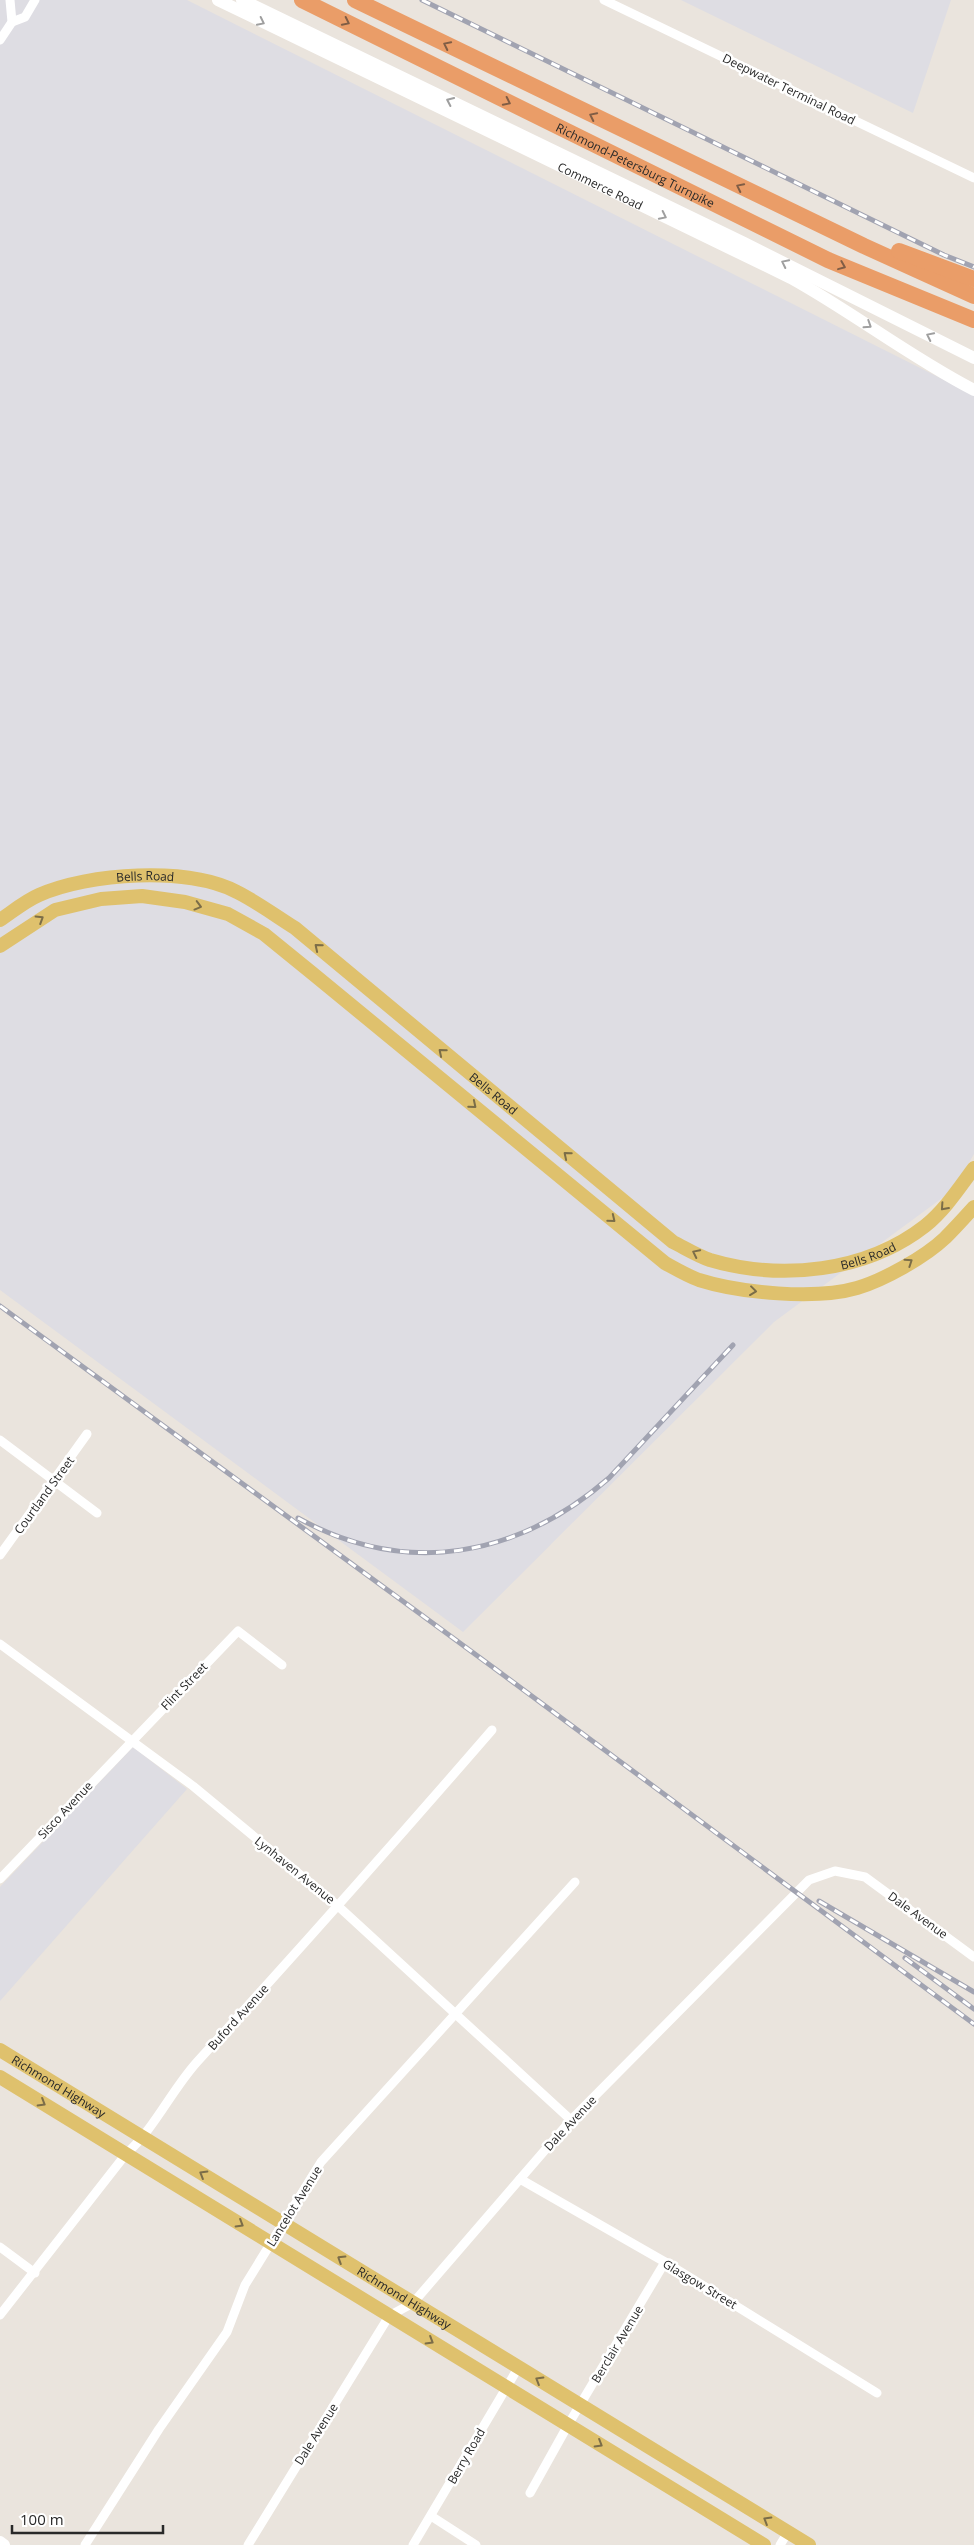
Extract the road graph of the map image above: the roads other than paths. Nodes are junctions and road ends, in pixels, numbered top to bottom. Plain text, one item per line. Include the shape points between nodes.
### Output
1 (10, 0) edge
2 (17, 0) edge
3 (35, 0) edge
4 (218, 0) edge
5 (242, 0) edge
6 (302, 0) edge
7 (356, 0) edge
8 (604, 0) edge
9 (12, 11) junction
10 (12, 22) junction
11 (0, 40) edge
12 (974, 178) edge
13 (759, 196) junction
14 (974, 280) edge
15 (974, 296) edge
16 (974, 320) edge
17 (974, 358) edge
18 (974, 390) edge
19 (0, 920) edge
20 (0, 946) edge
21 (383, 1002) junction
22 (368, 1018) junction
23 (974, 1168) edge
24 (604, 1185) junction
25 (591, 1202) junction
26 (974, 1207) edge
27 (87, 1434) dead end
28 (0, 1440) edge
29 (55, 1479) junction
30 (97, 1513) dead end
31 (0, 1555) edge
32 (0, 1644) edge
33 (282, 1665) dead end
34 (492, 1730) dead end
35 (130, 1741) junction
36 (0, 1879) edge
37 (575, 1882) dead end
38 (338, 1906) junction
39 (974, 1957) edge
40 (455, 2015) junction
41 (0, 2050) edge
42 (0, 2077) edge
43 (571, 2120) junction
44 (143, 2139) junction
45 (126, 2154) junction
46 (520, 2179) junction
47 (283, 2223) junction
48 (271, 2243) junction
49 (0, 2247) edge
50 (665, 2262) junction
51 (35, 2273) junction
52 (413, 2303) junction
53 (0, 2315) edge
54 (389, 2316) junction
55 (518, 2368) junction
56 (507, 2388) junction
57 (877, 2392) dead end
58 (580, 2405) junction
59 (568, 2425) junction
60 (530, 2493) dead end
61 (431, 2516) junction
62 (788, 2532) junction
63 (0, 2542) edge
64 (4, 2545) edge
65 (85, 2545) edge
66 (248, 2545) edge
67 (413, 2545) edge
68 (476, 2545) edge
69 (764, 2545) edge
70 (780, 2545) edge
71 (809, 2545) edge

1 - 9 street
2 - 9 street
3 - 10 street via 26,17
4 -> 18 main road, Commerce Road via 791,278
17 -> 5 main road, Commerce Road
6 -> 16 highway, Richmond-Petersburg Turnpike via 828,260
13 -> 7 highway, Richmond-Petersburg Turnpike
8 - 12 street, Deepwater Terminal Road
9 - 10 street
10 - 11 street
13 - 14 highway
13 - 15 highway, Richmond-Petersburg Turnpike
21 -> 19 main road, Bells Road via 295,928 235,891 190,878 145,875 73,883 38,896
20 -> 22 main road, Bells Road via 55,910 101,899 142,896 185,902 228,914 264,934
21 - 22 main road
24 -> 21 main road, Bells Road
22 -> 25 main road, Bells Road
23 -> 24 main road, Bells Road via 945,1207 901,1242 860,1259 823,1268 785,1270 743,1267 709,1260 673,1242
24 - 25 main road
25 -> 26 main road, Bells Road via 665,1263 698,1279 737,1290 813,1294 856,1288 903,1267 944,1239
27 - 29 street, Courtland Street
28 - 29 street
29 - 30 street
29 - 31 street, Courtland Street
32 - 35 street, Lynhaven Avenue
33 - 35 street, Flint Street via 238,1631
34 - 38 street, Buford Avenue
35 - 36 street, Sisco Avenue
35 - 38 street, Lynhaven Avenue via 193,1786
37 - 40 street, Lancelot Avenue
38 - 40 street, Lynhaven Avenue
38 - 44 street, Buford Avenue via 179,2082
39 - 43 street, Dale Avenue via 865,1877 835,1871 809,1880
40 - 43 street, Lynhaven Avenue
40 - 47 street, Lancelot Avenue via 321,2162
41 - 44 main road, Richmond Highway
42 -> 45 main road, Richmond Highway
43 - 46 street, Dale Avenue
44 - 45 street, Buford Avenue
47 -> 44 main road, Richmond Highway
45 -> 48 main road, Richmond Highway
45 - 51 street, Buford Avenue
46 - 50 street, Glasgow Street
46 - 52 street, Dale Avenue
47 - 48 street, Lancelot Avenue
52 -> 47 main road, Richmond Highway
48 - 54 main road, Richmond Highway
48 - 65 street, Lancelot Avenue via 245,2285 227,2332 159,2429
49 - 51 street
50 - 57 street, Glasgow Street
50 - 58 street, Berclair Avenue
51 - 53 street, Buford Avenue
52 - 54 street, Dale Avenue
52 - 55 main road, Richmond Highway
54 -> 56 main road, Richmond Highway
54 - 66 street, Dale Avenue
55 - 56 street, Berry Road
58 -> 55 main road, Richmond Highway
56 - 59 main road, Richmond Highway
56 - 61 street, Berry Road
58 - 59 street, Berclair Avenue
62 -> 58 main road, Richmond Highway
59 - 60 street, Berclair Avenue
59 -> 69 main road, Richmond Highway
61 - 67 street, Berry Road
61 - 68 street
62 - 70 street
62 - 71 main road, Richmond Highway
63 - 64 main road

